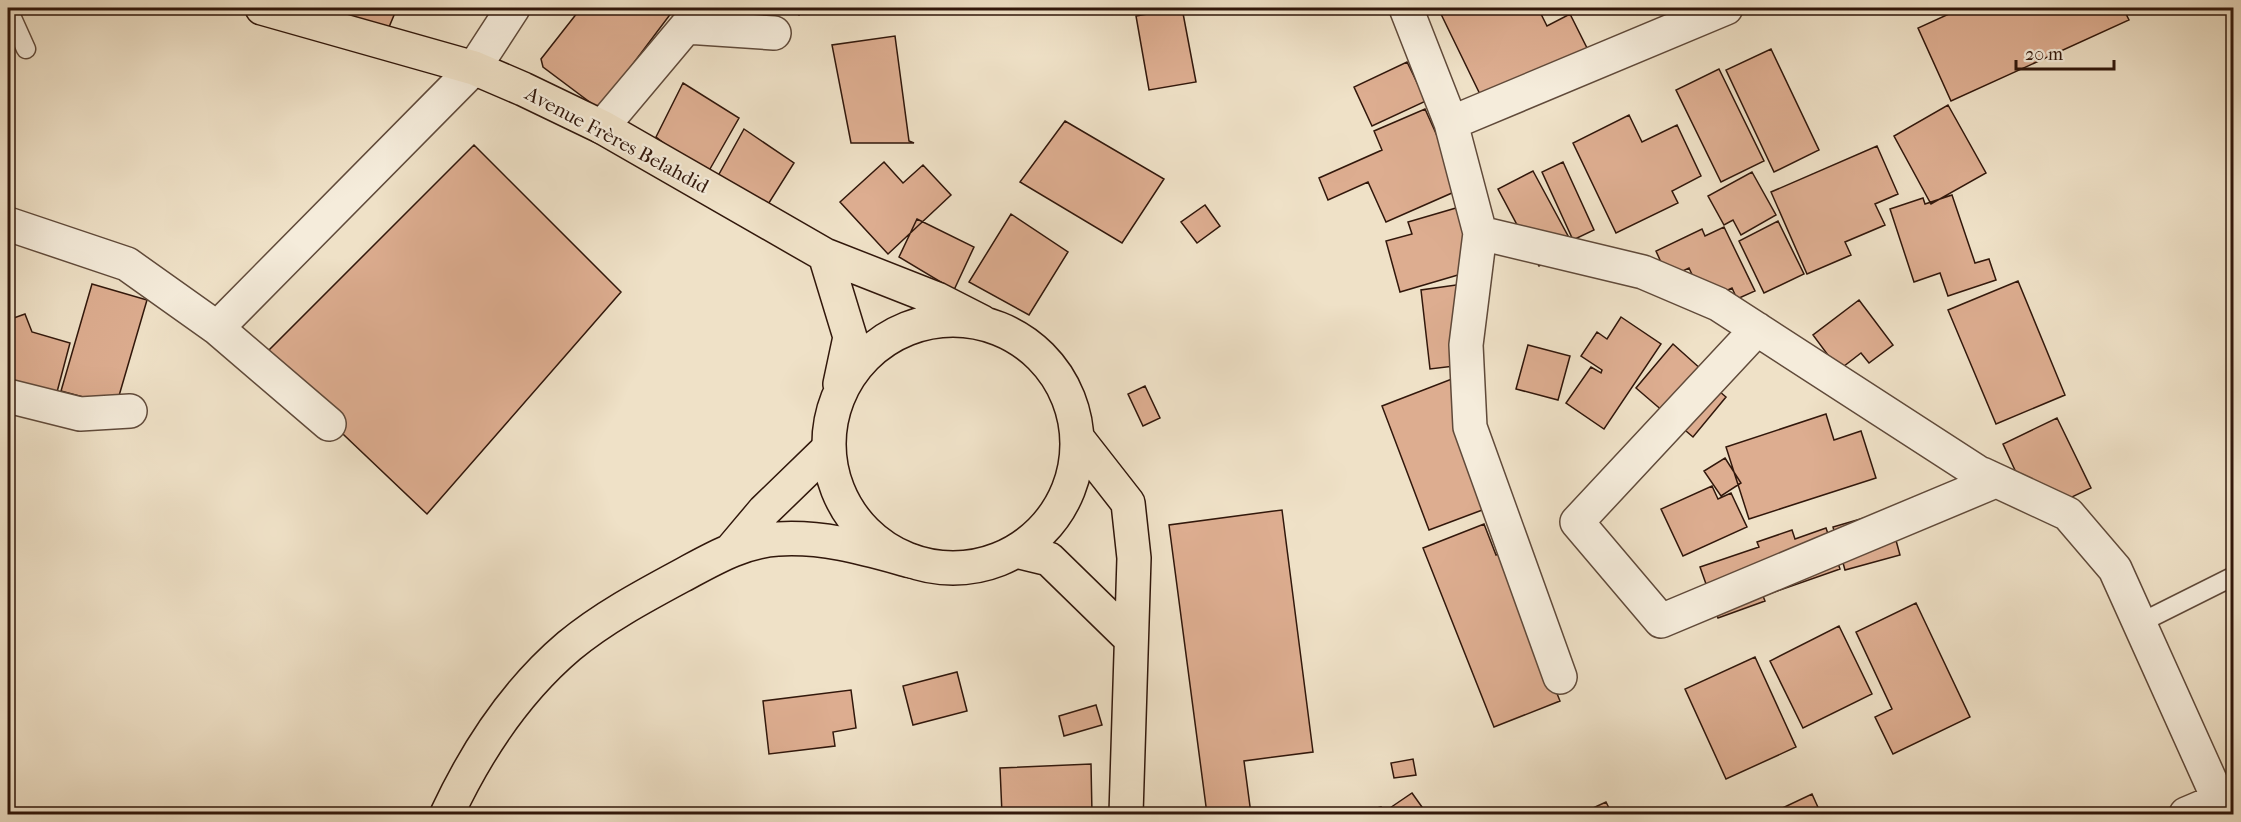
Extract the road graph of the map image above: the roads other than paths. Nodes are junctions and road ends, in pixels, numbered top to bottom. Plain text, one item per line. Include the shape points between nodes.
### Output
1 (261, 8) edge
2 (1406, 8) edge
3 (1726, 8) edge
4 (8, 9) edge
5 (506, 12) edge
6 (1670, 18) edge
7 (774, 33) dead end
8 (26, 49) dead end
9 (474, 68) junction
10 (1451, 123) junction
11 (602, 127) junction
12 (8, 224) edge
13 (1480, 233) junction
14 (825, 255) junction
15 (982, 322) junction
16 (217, 328) junction
17 (1757, 329) junction
18 (8, 396) edge
19 (837, 398) junction
20 (130, 411) dead end
21 (329, 424) dead end
22 (1078, 439) junction
23 (828, 449) junction
24 (1982, 474) junction
25 (732, 549) junction
26 (1016, 551) junction
27 (911, 561) junction
28 (2234, 576) edge
29 (2140, 623) junction
30 (1131, 639) junction
31 (1560, 677) dead end
32 (2226, 806) edge
33 (447, 814) edge
34 (1126, 814) edge
35 (2186, 814) edge

1 - 9 main road, Avenue Frères Belahdid
2 - 10 street
3 - 6 street
4 - 8 lane
5 - 9 street
6 - 10 street
7 - 11 street via 686,27
9 - 11 main road, Avenue Frères Belahdid
9 - 16 street
10 - 13 street
11 - 14 main road, Avenue Frères Belahdid
12 - 16 street via 127,264
13 - 17 street via 1643,272 1718,304
13 - 31 street via 1466,345 1470,427
14 - 15 main road, Avenue Frères Belahdid via 937,299
14 - 19 main road via 850,337
15 - 19 main road via 946,319 912,326 880,342 855,367
15 - 22 main road via 1019,338 1050,364 1070,399
16 - 21 street
17 - 24 street
17 - 24 street via 1577,522 1661,621 1993,482
18 - 20 street via 80,414
19 - 23 main road
22 - 26 main road via 1075,472 1063,503 1042,531
22 - 30 main road via 1128,503 1134,558
23 - 25 main road via 764,510
23 - 27 main road via 835,485 853,518 879,544
24 - 29 street via 2068,514 2115,569
25 - 27 main road via 776,539 829,539
25 - 33 main road via 629,604 569,646 514,703 468,770
26 - 27 main road via 982,565 947,568
26 - 30 main road via 1049,559
28 - 29 lane
29 - 32 street
30 - 34 main road
32 - 35 street

